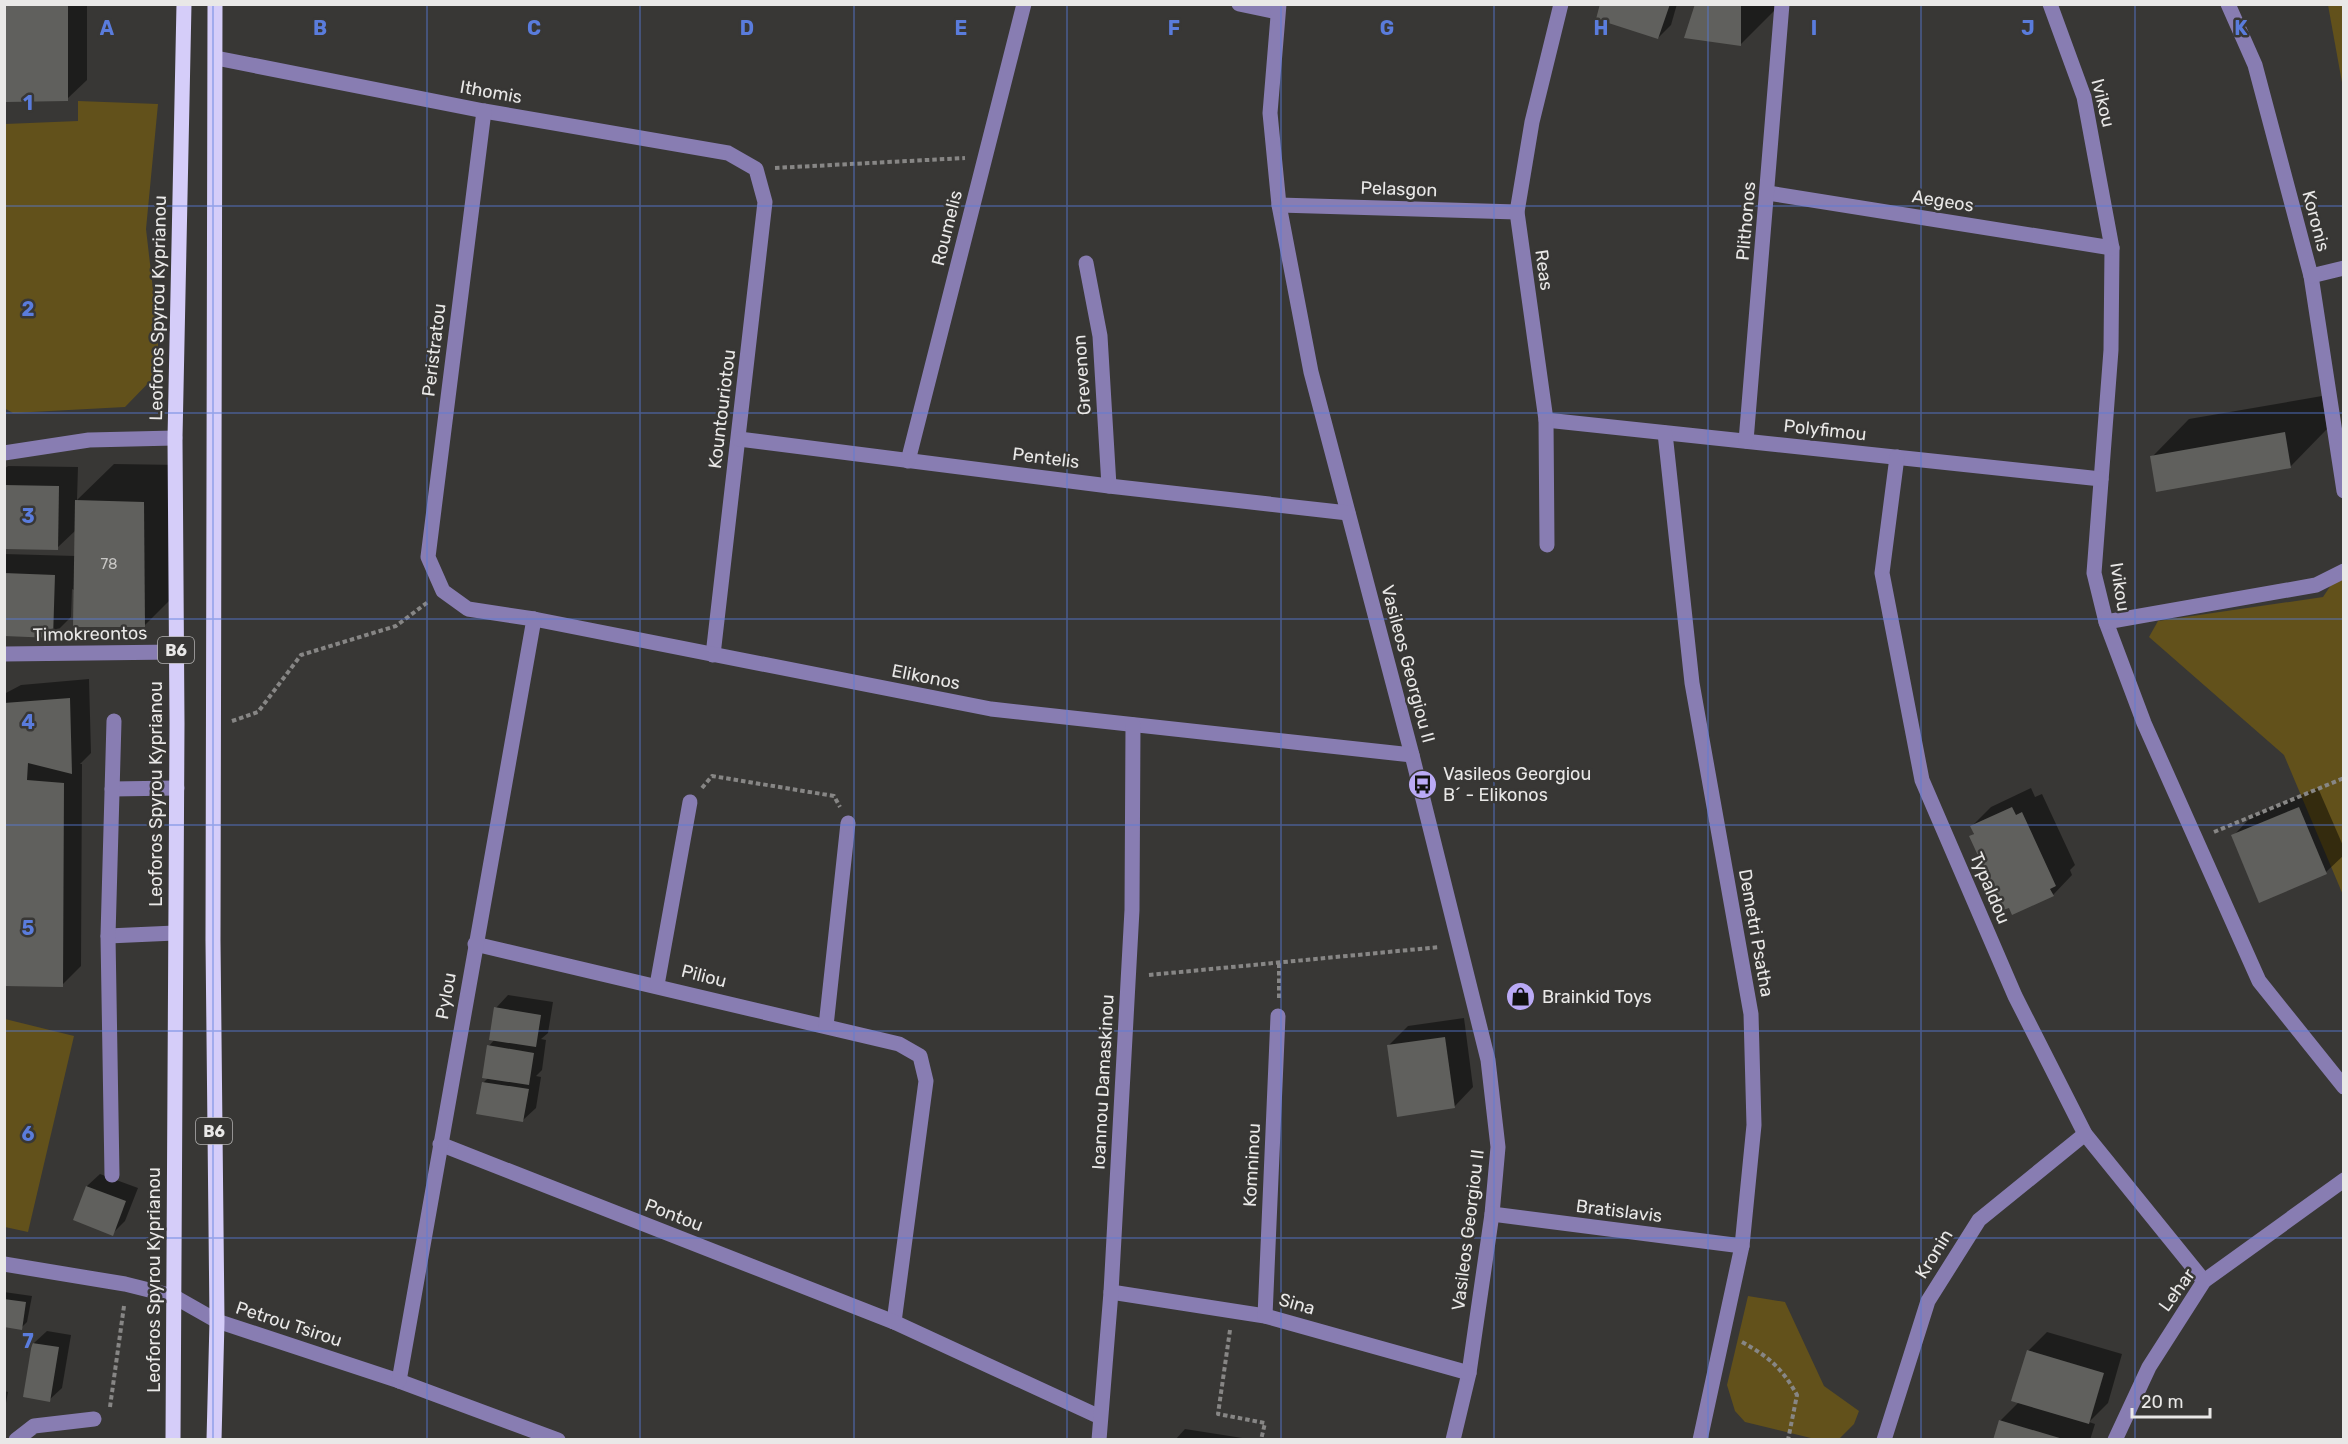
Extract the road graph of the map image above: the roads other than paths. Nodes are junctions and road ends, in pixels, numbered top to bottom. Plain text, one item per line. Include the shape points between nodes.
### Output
1 (184, 4) edge
2 (215, 4) edge
3 (1024, 4) edge
4 (1239, 4) edge
5 (1560, 4) edge
6 (1782, 4) edge
7 (2050, 4) edge
8 (2229, 4) edge
9 (1278, 8) edge
10 (216, 58) junction
11 (484, 111) junction
12 (756, 169) joint
13 (1768, 193) junction
14 (1279, 204) junction
15 (1517, 212) junction
16 (2112, 248) junction
17 (1086, 263) dead end
18 (2343, 268) edge
19 (2311, 276) junction
20 (1545, 420) junction
21 (1665, 433) junction
22 (175, 438) junction
23 (739, 439) junction
24 (1746, 441) junction
25 (4, 453) edge
26 (1897, 457) junction
27 (908, 460) junction
28 (2101, 479) junction
29 (1109, 486) junction
30 (2343, 491) edge
31 (1348, 513) junction
32 (1547, 545) dead end
33 (2343, 571) edge
34 (443, 591) joint
35 (534, 619) junction
36 (2106, 622) junction
37 (176, 652) junction
38 (4, 654) edge
39 (713, 655) junction
40 (114, 721) dead end
41 (1133, 725) junction
42 (1412, 755) junction
43 (177, 788) junction
44 (112, 789) junction
45 (690, 802) road end
46 (848, 823) road end
47 (175, 933) junction
48 (108, 936) junction
49 (475, 944) junction
50 (657, 985) junction
51 (1278, 1016) road end
52 (826, 1026) junction
53 (2343, 1088) edge
54 (2085, 1134) junction
55 (440, 1144) junction
56 (111, 1175) dead end
57 (2343, 1180) edge
58 (1492, 1214) junction
59 (1742, 1246) junction
60 (4, 1264) edge
61 (2204, 1281) junction
62 (1111, 1292) junction
63 (173, 1296) junction
64 (1265, 1316) junction
65 (217, 1321) junction
66 (894, 1322) junction
67 (1470, 1373) junction
68 (399, 1381) junction
69 (1100, 1417) junction
70 (94, 1419) road end
71 (1702, 1439) edge
72 (16, 1440) edge
73 (173, 1440) edge
74 (214, 1440) edge
75 (558, 1440) edge
76 (1098, 1440) edge
77 (1453, 1440) edge
78 (1884, 1440) edge
79 (2115, 1440) edge

1 - 22 main road, Leoforos Spyrou Kyprianou / B6
2 - 10 main road, B6
3 - 27 street, Roumelis
4 - 9 street
5 - 15 street, Reas via 1532,122
6 - 13 street, Plithonos
7 - 16 street, Ivikou via 2084,97
8 - 19 street, Koronis via 2255,65
9 - 14 street, Vasileos Georgiou II via 1270,113
10 - 11 street, Ithomis
10 - 65 main road, B6 via 213,941
11 - 12 street, Ithomis via 728,153
11 - 34 street, Peristratou via 428,557
12 - 23 street, Kountouriotou via 765,202
13 - 16 street, Aegeos
13 - 24 street, Plithonos
14 - 15 street, Pelasgon
14 - 31 street, Vasileos Georgiou II via 1311,372
15 - 20 street, Reas
16 - 28 street, Ivikou via 2111,350
17 - 29 street, Grevenon via 1100,336
18 - 19 street
19 - 30 street, Koronis
20 - 21 street, Polyfimou
20 - 32 street, Reas
21 - 24 street, Polyfimou
21 - 59 street, Demetri Psatha via 1692,683 1750,1014 1754,1125
22 - 25 street via 89,440
22 - 37 main road, Leoforos Spyrou Kyprianou / B6
23 - 27 street, Pentelis
23 - 39 street, Kountouriotou
24 - 26 street, Polyfimou
26 - 28 street, Polyfimou
26 - 54 street, Typaldou via 1882,573 1922,780 2015,996
27 - 29 street, Pentelis
28 - 36 street, Ivikou via 2094,573
29 - 31 street, Pentelis
31 - 42 street, Vasileos Georgiou II
33 - 36 street via 2316,585
34 - 35 street, Elikonos via 468,609
35 - 39 street, Elikonos
35 - 49 street, Pylou
36 - 53 street, Ivikou via 2145,723 2259,981
37 - 38 street, Timokreontos
37 - 43 main road, Leoforos Spyrou Kyprianou / B6
39 - 41 street, Elikonos via 991,709
40 - 44 street
41 - 42 street, Elikonos
41 - 62 street, Ioannou Damaskinou via 1132,910
42 - 58 street, Vasileos Georgiou II via 1488,1060 1498,1147
43 - 44 street
43 - 47 main road, Leoforos Spyrou Kyprianou / B6
44 - 48 street
45 - 50 street
46 - 52 street
47 - 48 street
47 - 63 main road, Leoforos Spyrou Kyprianou / B6
48 - 56 street
49 - 50 street, Piliou
49 - 55 street, Pylou
50 - 52 street, Piliou
51 - 64 street, Komninou
52 - 66 street, Piliou via 899,1044 920,1056 926,1081
54 - 61 street, Typaldou
54 - 78 street, Kronin via 1979,1220 1928,1301
55 - 66 street, Pontou
55 - 68 street, Pylou
57 - 61 street, Lehar
58 - 59 street, Bratislavis
58 - 67 street, Vasileos Georgiou II
59 - 71 street, Demetri Psatha
60 - 63 street, Petrou Tsirou
61 - 79 street, Lehar via 2149,1367
62 - 64 street, Sina
62 - 69 street, Ioannou Damaskinou
63 - 65 street, Petrou Tsirou
63 - 73 main road, Leoforos Spyrou Kyprianou / B6
64 - 67 street, Sina
65 - 68 street, Petrou Tsirou
65 - 74 main road, B6
66 - 69 street, Pontou
67 - 77 street, Vasileos Georgiou II
68 - 75 street, Petrou Tsirou
69 - 76 street, Ioannou Damaskinou
70 - 72 street via 34,1426

